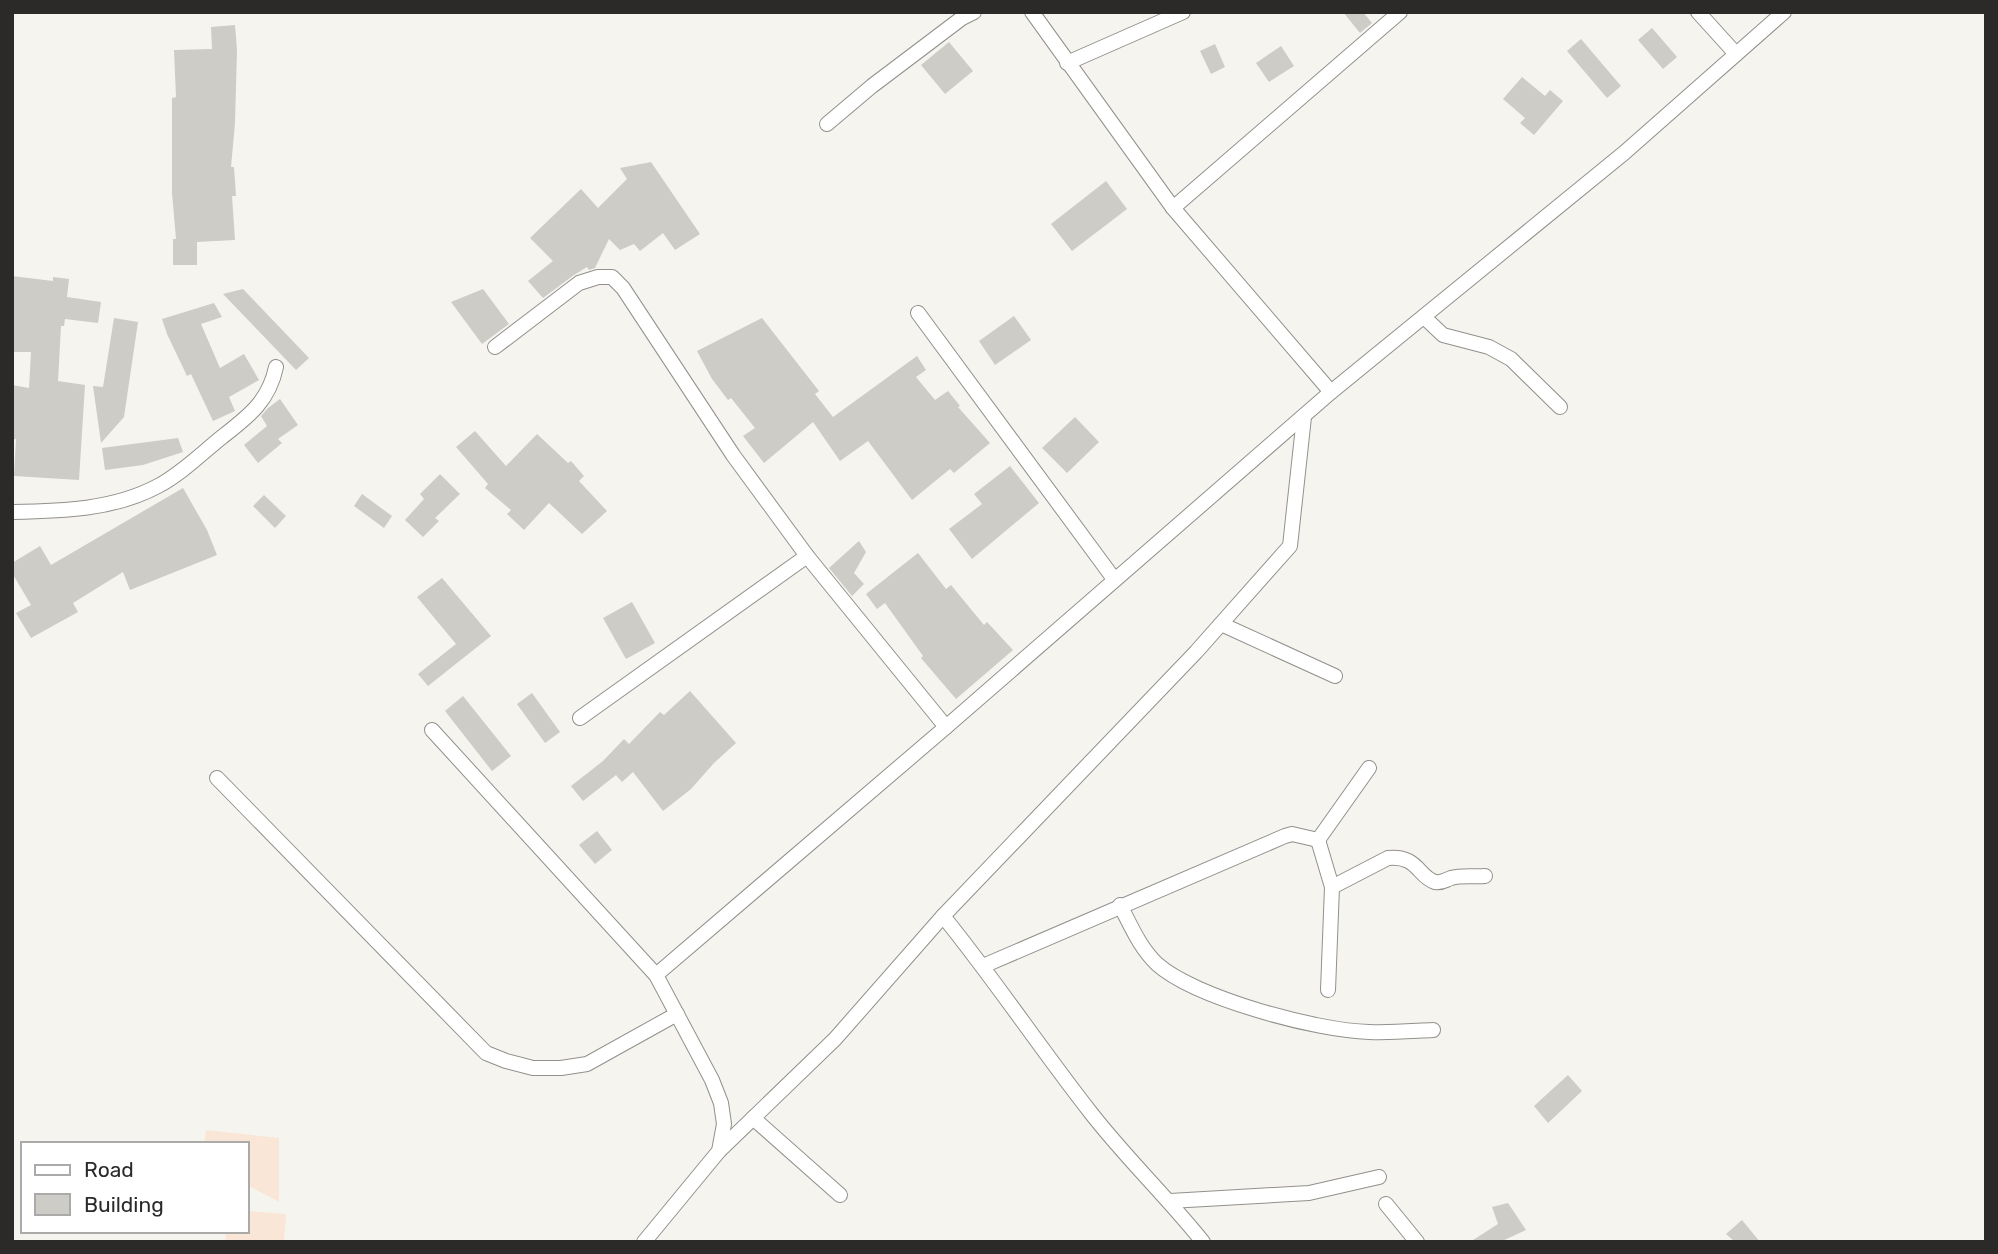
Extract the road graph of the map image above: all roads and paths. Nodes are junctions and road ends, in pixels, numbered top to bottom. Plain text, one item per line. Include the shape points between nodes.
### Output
1 (974, 12) edge
2 (1032, 12) edge
3 (1183, 12) edge
4 (1400, 12) edge
5 (1698, 12) edge
6 (1784, 12) edge
7 (1737, 54) junction
8 (1067, 63) junction
9 (827, 124) dead end
10 (1173, 208) junction
11 (918, 313) dead end
12 (1425, 318) junction
13 (495, 346) dead end
14 (276, 367) dead end
15 (1331, 392) junction
16 (1560, 407) dead end
17 (1304, 417) junction
18 (12, 512) edge
19 (807, 555) junction
20 (1114, 579) junction
21 (1221, 624) junction
22 (1335, 676) dead end
23 (580, 718) dead end
24 (946, 727) junction
25 (432, 730) dead end
26 (1369, 768) dead end
27 (217, 778) dead end
28 (1318, 840) junction
29 (1485, 876) dead end
30 (1332, 887) junction
31 (1120, 905) junction
32 (943, 916) junction
33 (984, 965) junction
34 (656, 975) junction
35 (1328, 990) dead end
36 (677, 1014) junction
37 (1433, 1030) dead end
38 (753, 1118) junction
39 (719, 1151) junction
40 (1379, 1177) dead end
41 (841, 1195) dead end
42 (1170, 1200) junction
43 (1386, 1204) dead end
44 (644, 1242) edge
45 (1203, 1242) edge
46 (1417, 1242) edge

1 - 9 street
2 - 8 street
3 - 8 street
4 - 10 street
5 - 7 street
6 - 7 street
7 - 12 street
8 - 10 street
10 - 15 street
11 - 20 street
12 - 15 street
12 - 16 street via 1443,335 1489,347 1511,359
13 - 19 street via 579,283 612,277
14 - 18 street via 272,386 260,405 160,485 97,506
15 - 17 street
17 - 20 street
17 - 21 street via 1290,546
19 - 23 street
19 - 24 street
20 - 24 street
21 - 22 street
21 - 32 street
24 - 34 street
25 - 34 street
26 - 28 street
27 - 36 street via 486,1053 533,1068 587,1064
28 - 30 street
28 - 31 street via 1284,836
29 - 30 street via 1434,881 1414,864 1394,857
30 - 35 street
31 - 33 street
31 - 37 street via 1144,950 1172,975 1208,993 1305,1024 1367,1032
32 - 33 street
32 - 38 street via 835,1039
33 - 42 street via 1091,1114
34 - 36 street
36 - 39 street via 721,1103 724,1124
38 - 39 street
38 - 41 street
39 - 44 street
40 - 42 street via 1309,1193
42 - 45 street
43 - 46 street

